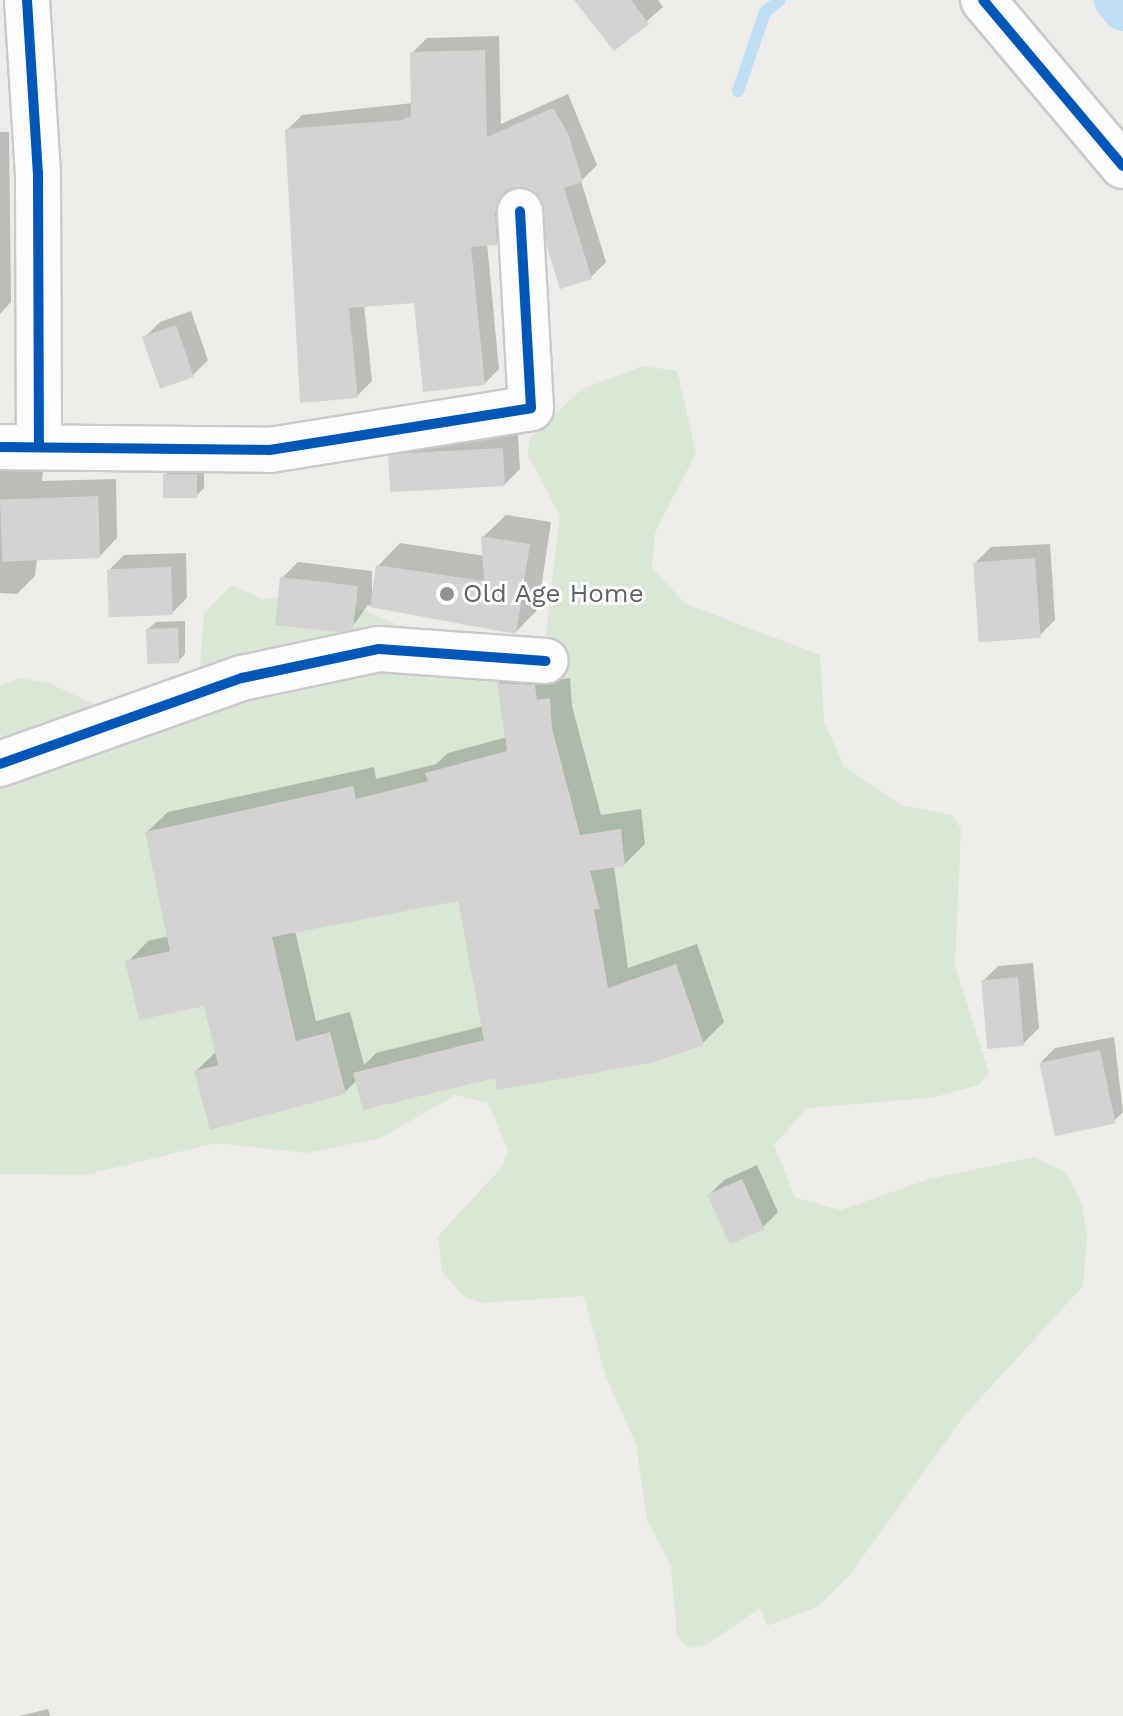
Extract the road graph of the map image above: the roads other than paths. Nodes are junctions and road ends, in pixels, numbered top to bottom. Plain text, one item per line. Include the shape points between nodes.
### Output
1 (27, 0) edge
2 (983, 0) edge
3 (1123, 166) edge
4 (520, 211) dead end
5 (19, 446) edge
6 (546, 661) dead end
7 (0, 764) edge

1 - 5 street via 38,173
2 - 3 street
4 - 5 street via 531,408 270,450
6 - 7 street via 379,649 242,678

